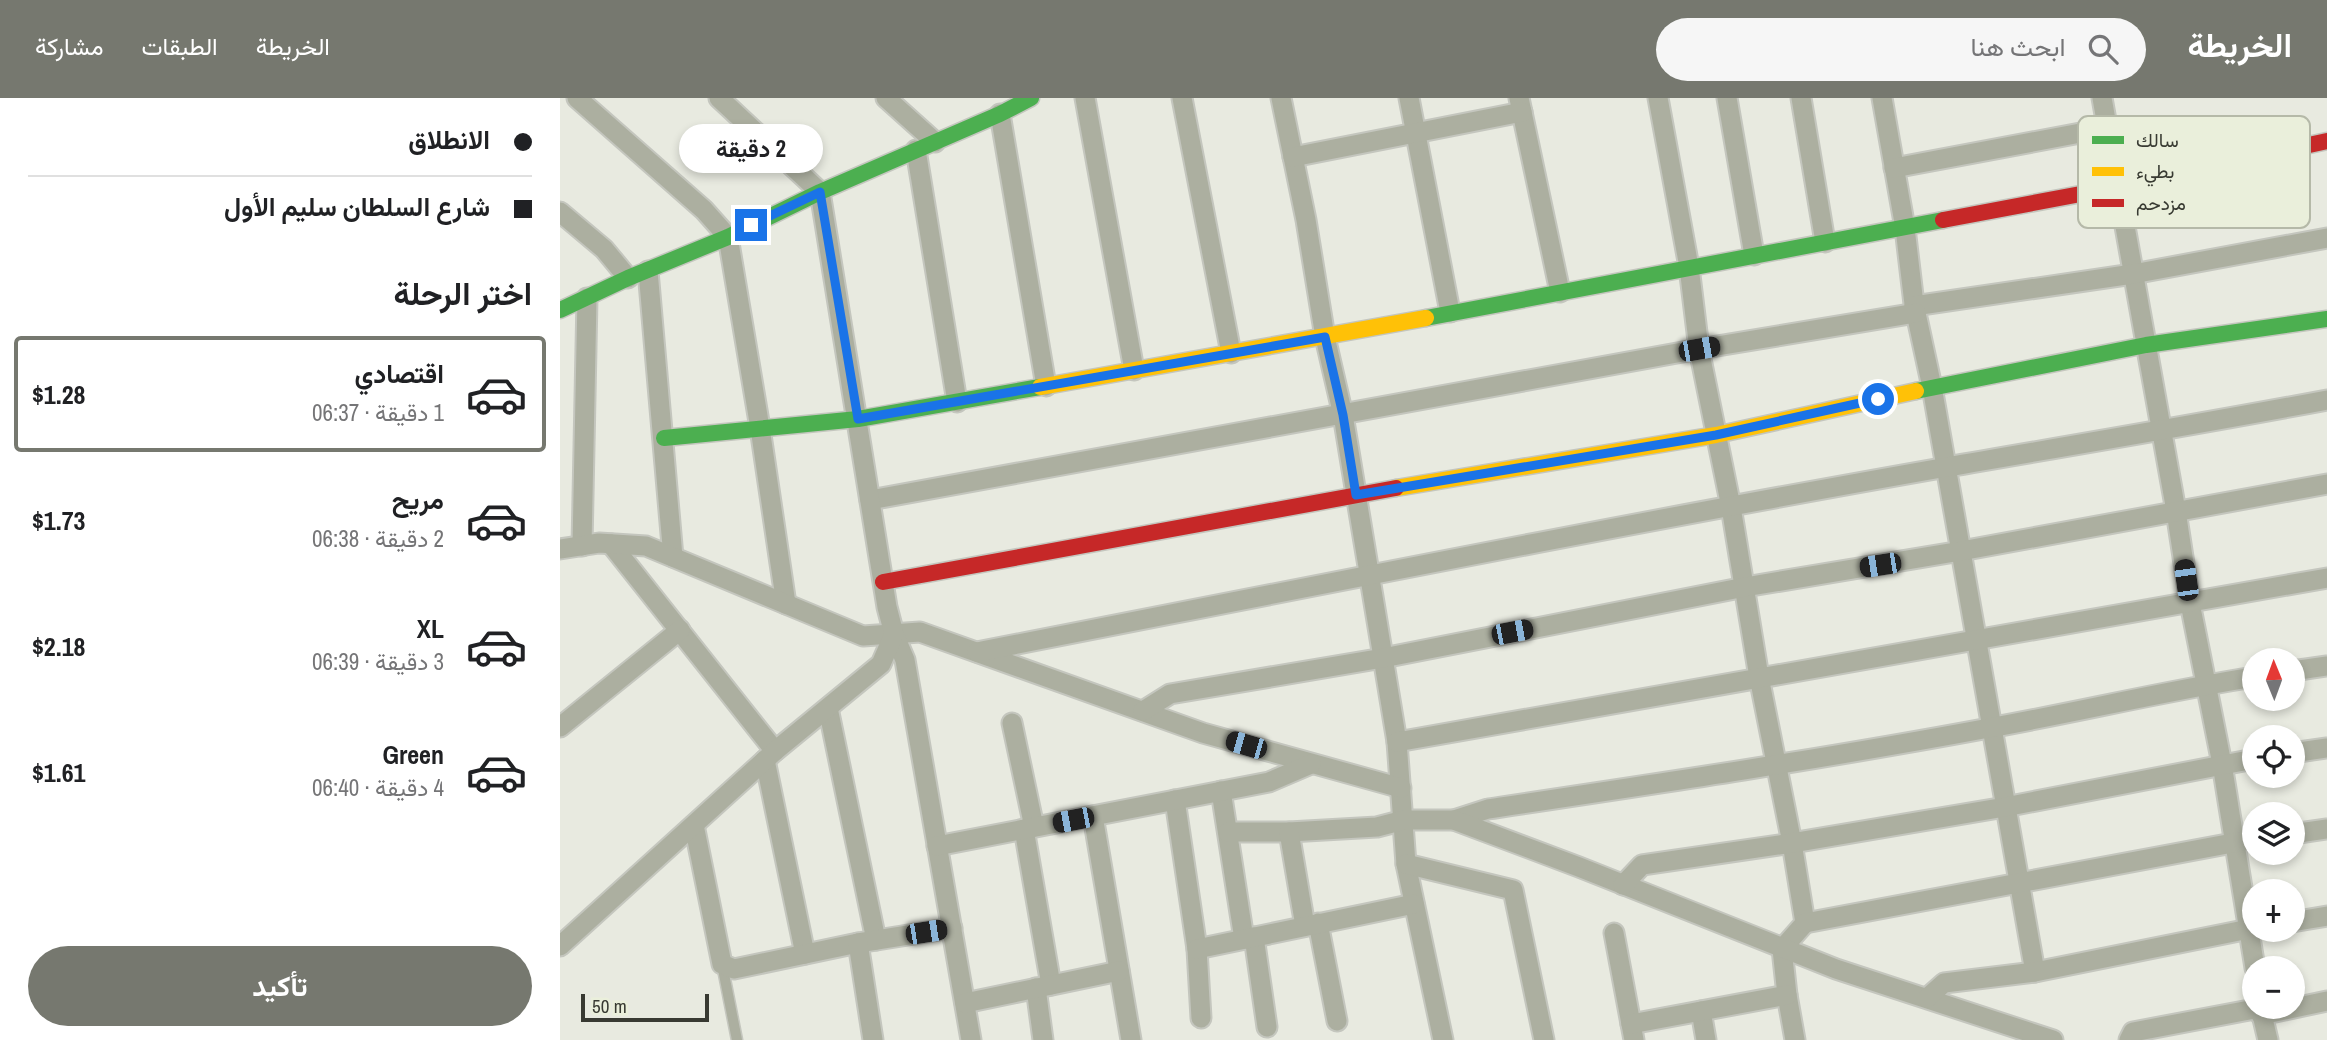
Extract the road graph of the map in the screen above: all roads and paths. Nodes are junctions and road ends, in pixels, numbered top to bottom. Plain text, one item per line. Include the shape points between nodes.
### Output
1 (577, 98) edge
2 (719, 98) edge
3 (886, 98) edge
4 (1031, 98) edge
5 (1085, 98) edge
6 (1182, 98) edge
7 (1281, 98) edge
8 (1409, 98) edge
9 (1658, 98) edge
10 (1727, 98) edge
11 (1801, 98) edge
12 (1882, 98) edge
13 (2102, 98) edge
14 (1520, 105) edge
15 (1000, 114) junction
16 (2105, 116) edge
17 (1416, 132) junction
18 (2078, 133) edge
19 (935, 142) junction
20 (916, 150) junction
21 (1293, 157) junction
22 (1894, 168) junction
23 (820, 192) junction
24 (2078, 195) edge
25 (560, 212) edge
26 (1905, 228) junction
27 (2125, 228) edge
28 (727, 237) junction
29 (2327, 238) edge
30 (1825, 242) junction
31 (1755, 255) junction
32 (1689, 267) junction
33 (648, 271) junction
34 (2133, 274) junction
35 (628, 278) junction
36 (1560, 292) junction
37 (587, 298) junction
38 (560, 310) edge
39 (1915, 310) junction
40 (1450, 312) junction
41 (2327, 319) edge
42 (1325, 337) junction
43 (2146, 345) junction
44 (1699, 349) junction
45 (1231, 353) junction
46 (1134, 370) junction
47 (1046, 386) junction
48 (1932, 387) junction
49 (2327, 400) edge
50 (957, 402) junction
51 (1343, 415) junction
52 (858, 419) junction
53 (760, 428) junction
54 (2162, 432) junction
55 (1716, 435) junction
56 (664, 438) junction
57 (1946, 467) junction
58 (2327, 484) edge
59 (1356, 495) junction
60 (870, 500) junction
61 (1731, 507) junction
62 (2176, 511) junction
63 (611, 544) junction
64 (582, 546) junction
65 (560, 550) edge
66 (1961, 551) junction
67 (673, 557) junction
68 (1369, 575) junction
69 (2327, 578) edge
70 (883, 582) junction
71 (1745, 587) junction
72 (2190, 603) junction
73 (786, 604) junction
74 (680, 630) junction
75 (894, 634) junction
76 (1976, 640) junction
77 (978, 652) junction
78 (1383, 657) junction
79 (2327, 666) edge
80 (2305, 669) edge
81 (1759, 677) junction
82 (2242, 679) edge
83 (2208, 684) junction
84 (828, 708) junction
85 (1143, 711) junction
86 (1012, 723) dead end
87 (560, 727) edge
88 (1992, 728) junction
89 (1397, 742) junction
90 (2327, 748) edge
91 (2305, 751) edge
92 (770, 755) junction
93 (2242, 761) edge
94 (1311, 764) junction
95 (2222, 764) junction
96 (1777, 766) junction
97 (1401, 788) junction
98 (1221, 791) junction
99 (1175, 800) junction
100 (2005, 807) junction
101 (1093, 816) junction
102 (1404, 820) junction
103 (1454, 820) junction
104 (694, 825) junction
105 (1029, 828) junction
106 (2327, 829) edge
107 (1228, 832) junction
108 (1289, 832) junction
109 (2305, 832) edge
110 (2242, 833) edge
111 (2242, 840) edge
112 (1792, 843) junction
113 (937, 846) junction
114 (1406, 864) junction
115 (2020, 883) junction
116 (1623, 885) junction
117 (1414, 904) junction
118 (2327, 916) edge
119 (2305, 920) edge
120 (1805, 923) junction
121 (1312, 925) junction
122 (952, 928) junction
123 (2242, 930) edge
124 (1614, 933) dead end
125 (1249, 938) junction
126 (867, 941) junction
127 (560, 946) edge
128 (1197, 948) junction
129 (1782, 949) junction
130 (805, 954) junction
131 (722, 964) junction
132 (1119, 971) junction
133 (2035, 972) junction
134 (1043, 986) junction
135 (1787, 995) junction
136 (1927, 998) junction
137 (2327, 1001) edge
138 (965, 1003) junction
139 (2305, 1004) edge
140 (1701, 1011) junction
141 (2242, 1013) edge
142 (1201, 1018) dead end
143 (2262, 1019) edge
144 (1338, 1021) dead end
145 (1267, 1027) dead end
146 (1632, 1032) edge
147 (737, 1040) edge
148 (873, 1040) edge
149 (971, 1040) edge
150 (1043, 1040) edge
151 (1130, 1040) edge
152 (1443, 1040) edge
153 (1544, 1040) edge
154 (1706, 1040) edge
155 (1796, 1040) edge
156 (2053, 1040) edge
157 (2129, 1040) edge
158 (2267, 1040) edge

1 - 28 street via 704,210
2 - 23 street
3 - 19 street
4 - 15 street
5 - 46 street
6 - 45 street
7 - 21 street
8 - 17 street
9 - 32 street
10 - 31 street
11 - 30 street
12 - 22 street
13 - 16 street
14 - 17 street
14 - 36 street
15 - 19 street
15 - 47 street
17 - 21 street
17 - 40 street
18 - 22 street
19 - 20 street
20 - 23 street
20 - 50 street
21 - 42 street
22 - 26 street
23 - 28 street
23 - 52 street
24 - 26 street
25 - 35 street
26 - 30 street
26 - 39 street
27 - 34 street
28 - 33 street
28 - 53 street
29 - 34 street
30 - 31 street
31 - 32 street
32 - 36 street
32 - 44 street
33 - 35 street
33 - 56 street
34 - 39 street
34 - 43 street
35 - 37 street
36 - 40 street
37 - 38 street
37 - 64 street
39 - 44 street
39 - 48 street
40 - 42 street
41 - 43 street
42 - 45 street
42 - 51 street
43 - 48 street
43 - 54 street
44 - 51 street
44 - 55 street
45 - 46 street
46 - 47 street
47 - 50 street
48 - 55 street
48 - 57 street
49 - 54 street
50 - 52 street
51 - 59 street
51 - 60 street
52 - 53 street
52 - 60 street
53 - 56 street
53 - 73 street
54 - 57 street
54 - 62 street
55 - 59 street
55 - 61 street
56 - 67 street
57 - 61 street
57 - 66 street
58 - 62 street
59 - 68 street
59 - 70 street
60 - 70 street
61 - 68 street
61 - 71 street
62 - 66 street
62 - 72 street
63 - 64 street
63 - 67 street via 646,546
63 - 74 street
64 - 65 street
66 - 71 street
66 - 76 street
67 - 73 street
68 - 77 street
68 - 78 street
69 - 72 street
70 - 75 street
71 - 78 street
71 - 81 street
72 - 76 street
72 - 83 street
73 - 75 street via 863,636
74 - 87 street
74 - 92 street
75 - 77 street via 920,632
75 - 84 street via 881,664
75 - 113 street via 905,660
76 - 81 street
76 - 88 street
77 - 85 street
78 - 85 street via 1170,694
78 - 89 street
79 - 80 street
81 - 89 street
81 - 96 street
82 - 83 street
83 - 88 street
83 - 95 street
84 - 92 street
84 - 126 street
85 - 94 street
86 - 105 street
88 - 96 street
88 - 100 street
89 - 97 street
90 - 91 street
92 - 104 street
92 - 130 street
93 - 95 street
94 - 97 street
94 - 98 street via 1269,782
95 - 100 street
95 - 110 street
96 - 103 street via 1488,809
96 - 112 street
97 - 102 street
98 - 99 street
98 - 107 street
99 - 101 street
99 - 128 street
100 - 112 street
100 - 115 street
101 - 105 street
101 - 132 street
102 - 103 street
102 - 108 street via 1377,827
102 - 114 street
103 - 116 street
104 - 127 street
104 - 131 street
105 - 113 street
105 - 134 street
106 - 109 street
107 - 108 street
107 - 125 street
108 - 121 street
111 - 115 street
112 - 116 street via 1642,865
112 - 120 street
113 - 122 street
114 - 117 street
114 - 153 street via 1513,890
115 - 120 street
115 - 133 street
116 - 129 street
117 - 121 street
117 - 152 street
118 - 119 street
120 - 129 street
121 - 125 street
121 - 144 street
122 - 126 street
122 - 138 street
123 - 133 street
124 - 146 street
125 - 128 street
125 - 145 street
126 - 130 street
126 - 148 street
128 - 142 street
129 - 135 street
129 - 136 street
130 - 131 street via 734,969
131 - 147 lane
132 - 134 street
132 - 151 street
133 - 136 street via 1944,983
134 - 138 street
134 - 150 street
135 - 140 street
135 - 155 street
136 - 156 street
137 - 139 street
138 - 149 street
140 - 146 street
140 - 154 street
141 - 157 street via 2133,1032
143 - 158 street

